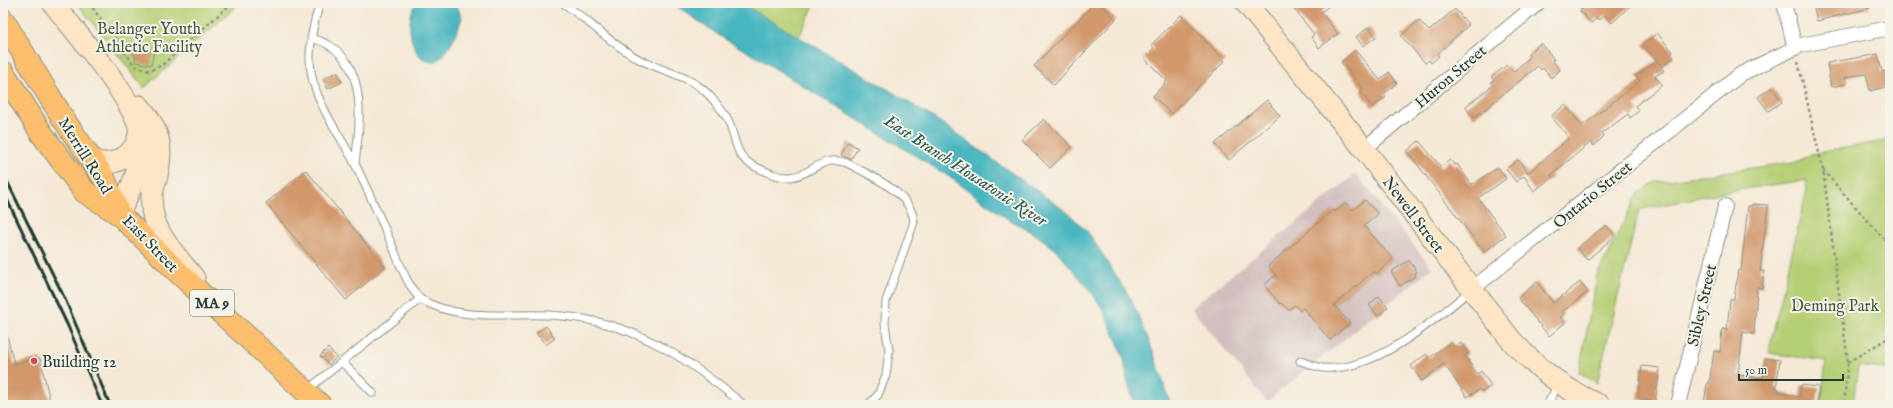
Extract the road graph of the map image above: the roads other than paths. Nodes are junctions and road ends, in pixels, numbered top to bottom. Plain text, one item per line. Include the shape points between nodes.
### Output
1 (54, 3) edge
2 (320, 3) edge
3 (563, 3) edge
4 (1538, 3) edge
5 (1784, 3) edge
6 (1248, 4) edge
7 (3, 20) edge
8 (1890, 28) edge
9 (312, 38) junction
10 (1795, 48) junction
11 (3, 72) edge
12 (114, 82) junction
13 (140, 129) junction
14 (1364, 149) junction
15 (90, 158) junction
16 (355, 163) junction
17 (158, 176) junction
18 (1725, 206) dead end
19 (120, 214) junction
20 (1471, 290) junction
21 (420, 299) junction
22 (246, 335) junction
23 (1300, 361) dead end
24 (342, 362) junction
25 (1559, 383) junction
26 (373, 393) dead end
27 (313, 398) edge
28 (744, 405) edge
29 (868, 405) edge
30 (1546, 405) edge
31 (1598, 405) edge
32 (1678, 405) edge

1 - 12 street, East Street
2 - 9 lane
3 - 29 lane via 626,52 685,79 706,93 729,122 738,153 747,163 786,177 798,175 825,162 847,163 894,191 907,203 914,222 885,309 889,365 878,395
4 - 14 street, Huron Street
5 - 10 street
6 - 14 street, Newell Street
7 - 15 highway, Merrill Road / MA 9
8 - 10 street, Ontario Street
9 - 16 lane via 310,65 317,91 329,119
9 - 16 lane via 329,43 338,50 355,78 359,113
10 - 20 street, Ontario Street via 1742,74
11 - 19 highway, Merrill Road / MA 9 via 50,146 85,192
12 - 13 street, East Street via 132,110
12 - 17 street via 153,124 160,143
13 - 15 street via 138,142 126,157 106,163 95,162
13 - 19 street, East Street via 140,156
14 - 20 street, Newell Street
15 - 19 highway, Merrill Road / MA 9 via 104,178
16 - 21 lane via 403,272
17 - 19 street via 148,196
17 - 22 street via 151,201 159,230 204,289
18 - 32 street, Sibley Street
19 - 22 highway, East Street / MA 9
20 - 23 lane, Ontario Street via 1426,327 1385,352 1348,366 1323,368
20 - 25 street, Newell Street via 1520,350
21 - 24 lane
21 - 28 lane via 465,314 564,316 624,329 689,362
22 - 27 highway, East Street / MA 9
24 - 26 lane
24 - 27 lane
25 - 30 lane
25 - 31 street, Newell Street

